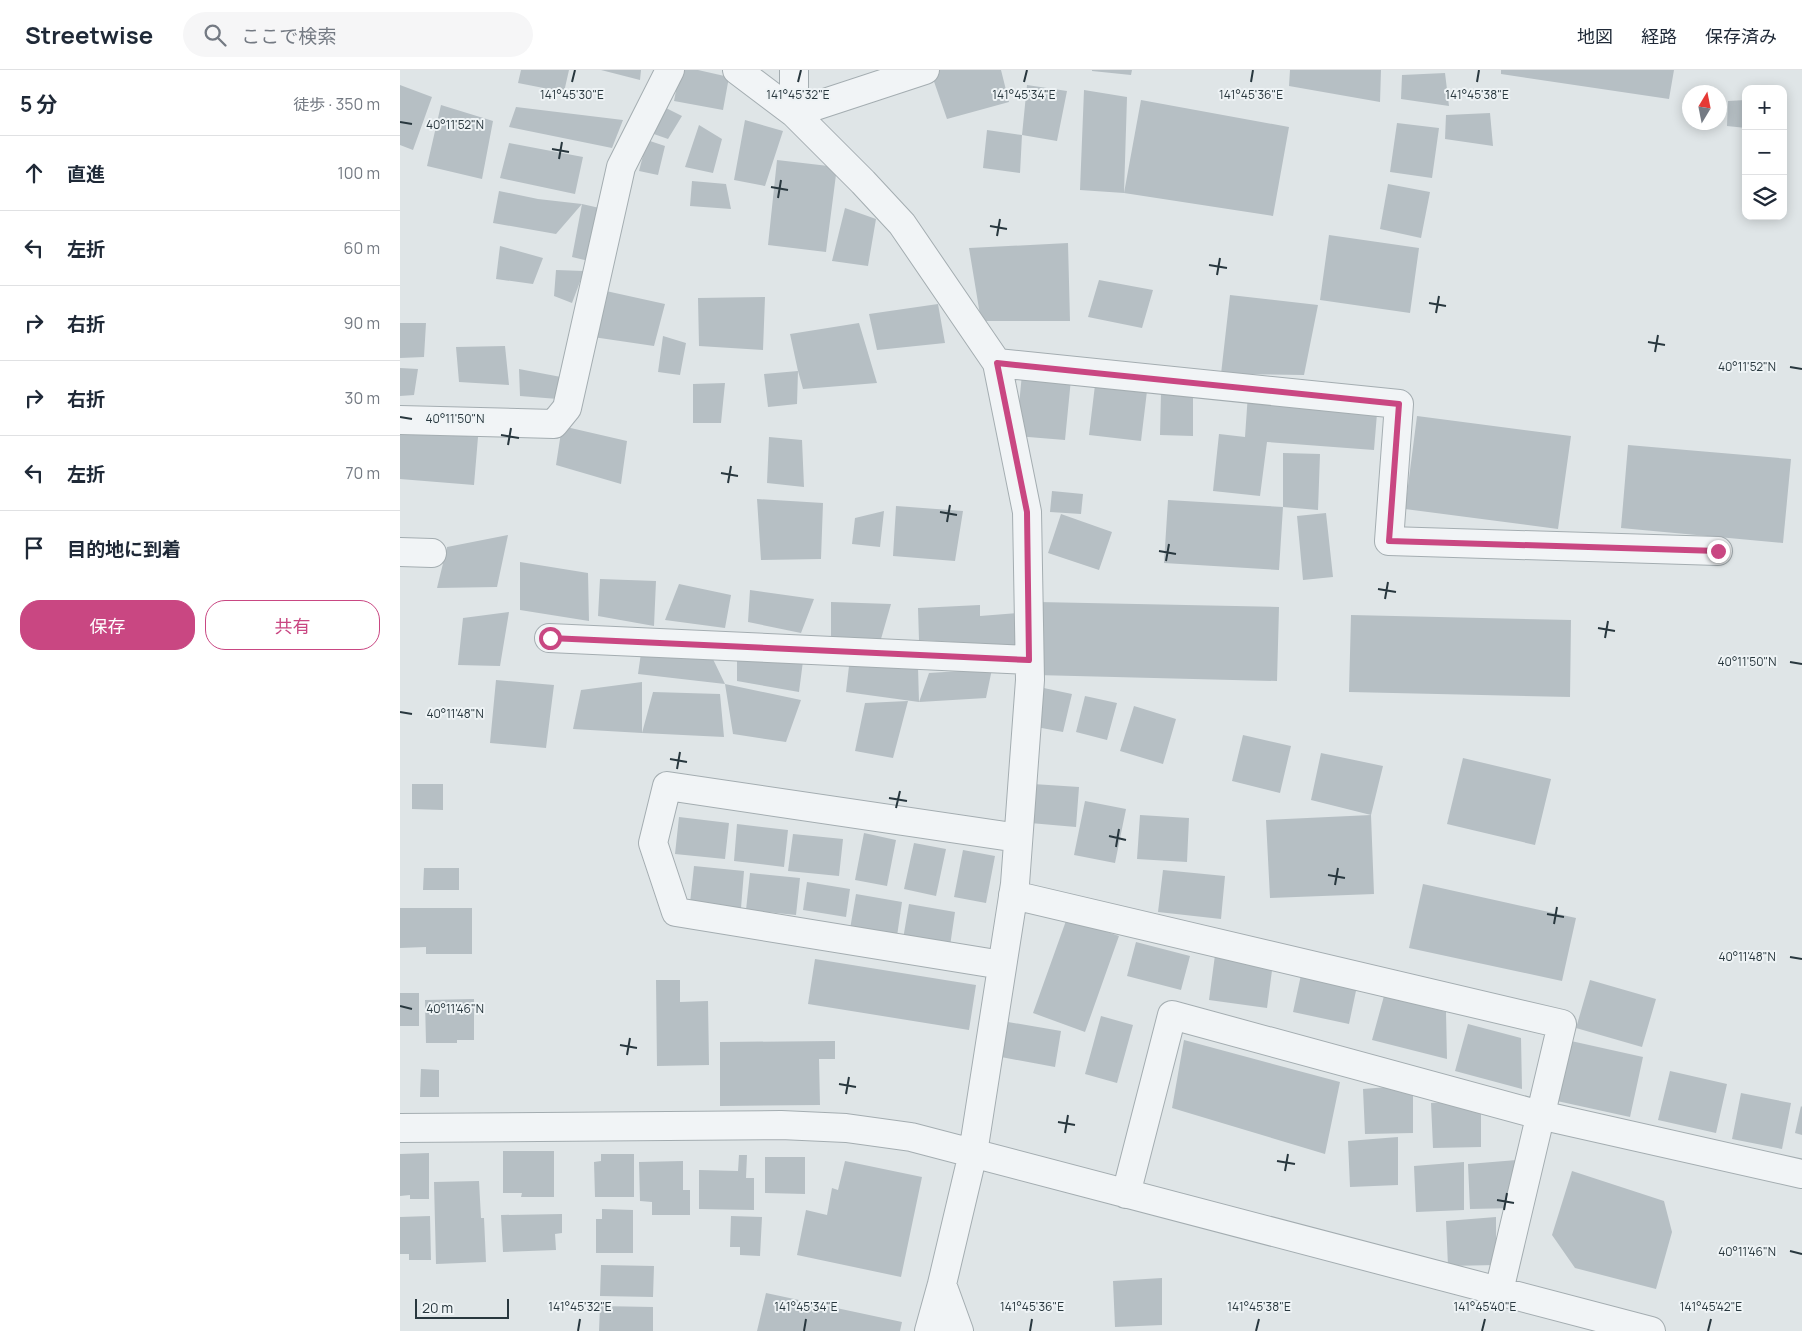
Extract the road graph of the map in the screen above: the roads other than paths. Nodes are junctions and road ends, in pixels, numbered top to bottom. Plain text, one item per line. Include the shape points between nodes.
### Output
1 (670, 70) edge
2 (737, 70) edge
3 (794, 70) edge
4 (925, 70) edge
5 (794, 113) junction
6 (997, 363) junction
7 (400, 420) edge
8 (1718, 551) dead end
9 (400, 552) edge
10 (432, 553) dead end
11 (550, 638) dead end
12 (1029, 660) junction
13 (1018, 838) junction
14 (1013, 895) junction
15 (1002, 964) junction
16 (1540, 1115) junction
17 (400, 1128) edge
18 (973, 1153) junction
19 (1802, 1174) edge
20 (1126, 1194) junction
21 (942, 1284) junction
22 (1499, 1291) junction
23 (929, 1331) edge
24 (959, 1331) edge
25 (1651, 1331) edge

1 - 7 street via 621,167 567,408 554,424
2 - 5 street
3 - 5 street
4 - 5 street
5 - 6 street via 902,224
6 - 8 street via 1399,404 1389,541
6 - 12 street via 1027,512
9 - 10 street
11 - 12 street
12 - 13 street
13 - 14 street
13 - 15 street via 667,786 653,843 676,912
14 - 15 street
14 - 16 street via 1562,1024
15 - 18 street
16 - 19 street
16 - 20 street via 1172,1015
16 - 22 street
17 - 18 street via 781,1125 846,1128 911,1137
18 - 20 street
18 - 21 street
20 - 22 street
21 - 23 street
21 - 24 street
22 - 25 street

